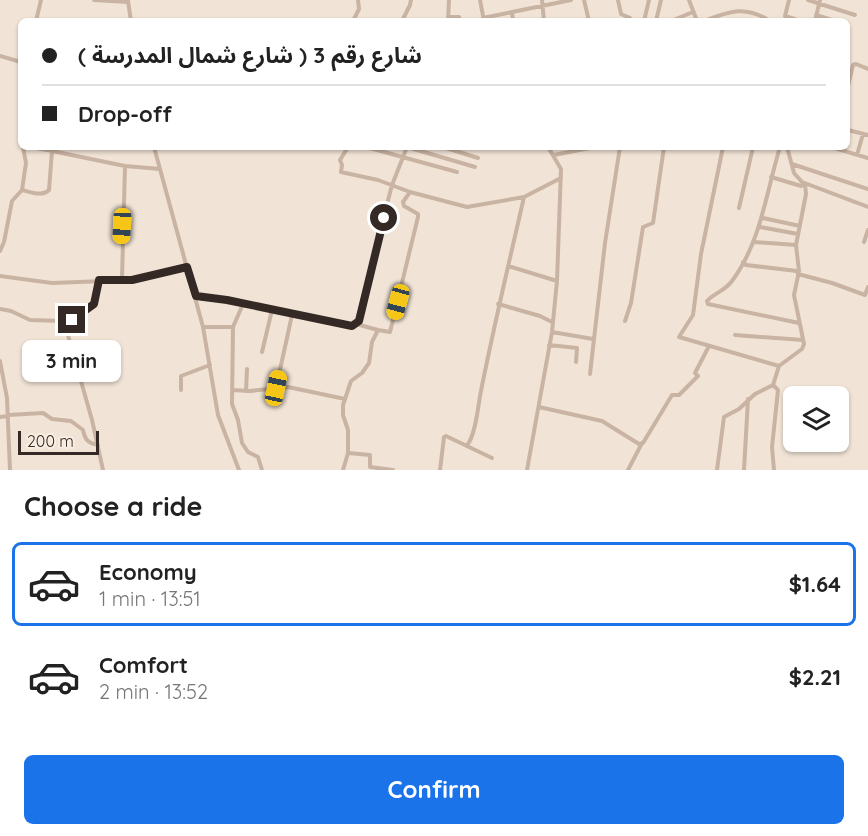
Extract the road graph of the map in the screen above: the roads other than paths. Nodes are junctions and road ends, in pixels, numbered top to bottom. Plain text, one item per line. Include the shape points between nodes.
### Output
1 (41, 0) edge
2 (94, 0) edge
3 (358, 0) edge
4 (411, 0) edge
5 (449, 0) edge
6 (480, 0) edge
7 (542, 0) edge
8 (571, 0) edge
9 (584, 0) edge
10 (618, 0) edge
11 (649, 0) edge
12 (661, 0) edge
13 (688, 0) edge
14 (789, 0) edge
15 (808, 0) edge
16 (128, 1) edge
17 (819, 2) edge
18 (542, 6) junction
19 (512, 12) junction
20 (693, 12) junction
21 (816, 15) junction
22 (855, 15) dead end
23 (37, 18) edge
24 (131, 18) edge
25 (354, 18) edge
26 (404, 18) edge
27 (448, 18) edge
28 (483, 18) edge
29 (487, 18) edge
30 (513, 18) edge
31 (544, 18) edge
32 (588, 18) edge
33 (630, 18) edge
34 (645, 18) edge
35 (657, 18) edge
36 (678, 18) edge
37 (696, 18) edge
38 (715, 18) edge
39 (764, 18) edge
40 (791, 18) edge
41 (815, 18) edge
42 (826, 18) edge
43 (0, 56) edge
44 (18, 61) edge
45 (868, 69) edge
46 (850, 78) edge
47 (850, 131) edge
48 (866, 135) edge
49 (24, 150) edge
50 (47, 150) edge
51 (155, 150) edge
52 (346, 150) edge
53 (377, 150) edge
54 (406, 150) edge
55 (417, 150) edge
56 (453, 150) edge
57 (550, 150) edge
58 (580, 150) edge
59 (620, 150) edge
60 (664, 150) edge
61 (722, 150) edge
62 (752, 150) edge
63 (779, 150) edge
64 (788, 150) edge
65 (846, 150) edge
66 (52, 151) junction
67 (554, 155) junction
68 (857, 155) junction
69 (404, 157) junction
70 (478, 158) dead end
71 (868, 158) edge
72 (791, 164) junction
73 (124, 166) junction
74 (475, 167) dead end
75 (160, 169) junction
76 (457, 172) dead end
77 (771, 177) junction
78 (561, 178) junction
79 (805, 184) junction
80 (392, 185) junction
81 (868, 189) edge
82 (22, 190) junction
83 (410, 192) junction
84 (524, 197) junction
85 (868, 207) edge
86 (739, 208) dead end
87 (763, 218) junction
88 (800, 226) junction
89 (760, 227) junction
90 (868, 230) edge
91 (798, 234) junction
92 (754, 242) junction
93 (864, 242) dead end
94 (796, 245) junction
95 (0, 251) edge
96 (743, 262) junction
97 (508, 266) junction
98 (187, 267) junction
99 (798, 274) junction
100 (0, 276) edge
101 (122, 279) junction
102 (99, 280) junction
103 (557, 281) junction
104 (868, 287) edge
105 (196, 296) junction
106 (243, 304) junction
107 (498, 304) junction
108 (0, 309) edge
109 (272, 310) junction
110 (291, 315) junction
111 (64, 321) junction
112 (625, 321) dead end
113 (552, 322) junction
114 (799, 323) junction
115 (356, 324) junction
116 (203, 327) junction
117 (233, 327) junction
118 (378, 330) junction
119 (552, 332) junction
120 (735, 335) dead end
121 (593, 339) junction
122 (803, 340) junction
123 (549, 345) junction
124 (709, 346) junction
125 (262, 352) dead end
126 (0, 361) edge
127 (576, 362) dead end
128 (210, 365) junction
129 (779, 366) junction
130 (247, 369) dead end
131 (590, 374) dead end
132 (773, 386) junction
133 (276, 388) junction
134 (181, 390) dead end
135 (232, 390) junction
136 (246, 391) junction
137 (345, 399) junction
138 (748, 399) junction
139 (539, 407) junction
140 (8, 416) junction
141 (0, 417) edge
142 (642, 443) junction
143 (467, 445) junction
144 (98, 446) junction
145 (348, 453) junction
146 (492, 458) dead end
147 (10, 470) edge
148 (103, 470) edge
149 (239, 470) edge
150 (262, 470) edge
151 (344, 470) edge
152 (393, 470) edge
153 (440, 470) edge
154 (527, 470) edge
155 (628, 470) edge
156 (717, 470) edge
157 (744, 470) edge
158 (774, 470) edge

1 - 23 street
2 - 16 street
3 - 25 street
4 - 26 street
5 - 27 street
6 - 28 street
7 - 18 street
8 - 18 street
9 - 32 street
10 - 33 street via 621,14
11 - 34 street
12 - 35 street
13 - 20 street
14 - 40 street via 785,16
15 - 17 street
16 - 24 street
17 - 21 street
17 - 22 street
18 - 19 street
18 - 31 street
19 - 29 street
19 - 30 street
20 - 36 street
20 - 37 street
21 - 41 street
21 - 42 street
38 - 39 street via 737,10
43 - 44 street
45 - 46 street via 853,65
47 - 48 street
48 - 68 street
49 - 82 street
50 - 66 street
51 - 75 street
52 - 80 street via 340,160 340,172
53 - 69 street
54 - 69 street
55 - 74 street
56 - 70 street
57 - 67 street
58 - 67 street
59 - 121 street
60 - 112 street via 653,223 643,227
61 - 124 street via 693,315 679,337
62 - 86 street
63 - 77 street
64 - 72 street
65 - 68 street
66 - 73 street
66 - 82 street via 47,193
67 - 78 street
68 - 71 street
69 - 76 street
69 - 80 street
72 - 79 street
72 - 81 street
73 - 75 street
73 - 101 street
75 - 98 street
77 - 79 street
77 - 87 street
78 - 84 street
78 - 103 street
79 - 85 street
79 - 88 street
80 - 83 street
80 - 115 street
82 - 95 street via 12,201
83 - 84 street via 467,207
83 - 118 street via 403,202 418,214 412,242 390,332
84 - 97 street
87 - 88 street
87 - 89 street
88 - 91 street
89 - 91 street
89 - 92 street
90 - 93 street
91 - 94 street
92 - 94 street
92 - 96 street
94 - 99 street
96 - 99 street via 794,270
96 - 114 street via 728,287 710,298 708,304
97 - 103 street
97 - 107 street
98 - 101 street
98 - 105 street
99 - 104 street via 865,295
99 - 114 street via 794,294
100 - 102 street via 52,283
101 - 102 street
102 - 111 street via 94,304 72,320
103 - 113 street
105 - 106 street
105 - 116 street
106 - 109 street
106 - 117 street
107 - 113 street
107 - 143 street via 476,420
108 - 111 street via 30,320
109 - 110 street
109 - 125 street
110 - 115 street
110 - 133 street
111 - 144 street
113 - 119 street
114 - 122 street
115 - 118 street
116 - 117 street
116 - 128 street
117 - 135 street
118 - 137 street via 369,363 351,381
119 - 121 street
119 - 123 street
120 - 122 street
121 - 131 street
122 - 129 street via 802,349
123 - 127 street via 577,348
123 - 139 street
124 - 129 street
124 - 142 street via 696,368 698,376 680,395 672,395
126 - 140 street
128 - 134 street via 181,376
128 - 149 street via 218,415
129 - 132 street
130 - 136 street
132 - 138 street
132 - 158 street via 778,390 772,447
133 - 136 street
133 - 137 street
135 - 136 street
135 - 150 street via 242,442 248,452 258,457
137 - 145 street via 342,409 348,430
138 - 156 street via 724,417
138 - 157 street
139 - 142 street via 602,421
139 - 154 street
140 - 141 street
140 - 144 street via 43,414 71,421 83,430 89,443
140 - 147 street
142 - 155 street
143 - 146 street
143 - 153 street via 444,437
144 - 148 street
145 - 151 street
145 - 152 street via 370,455 370,467

